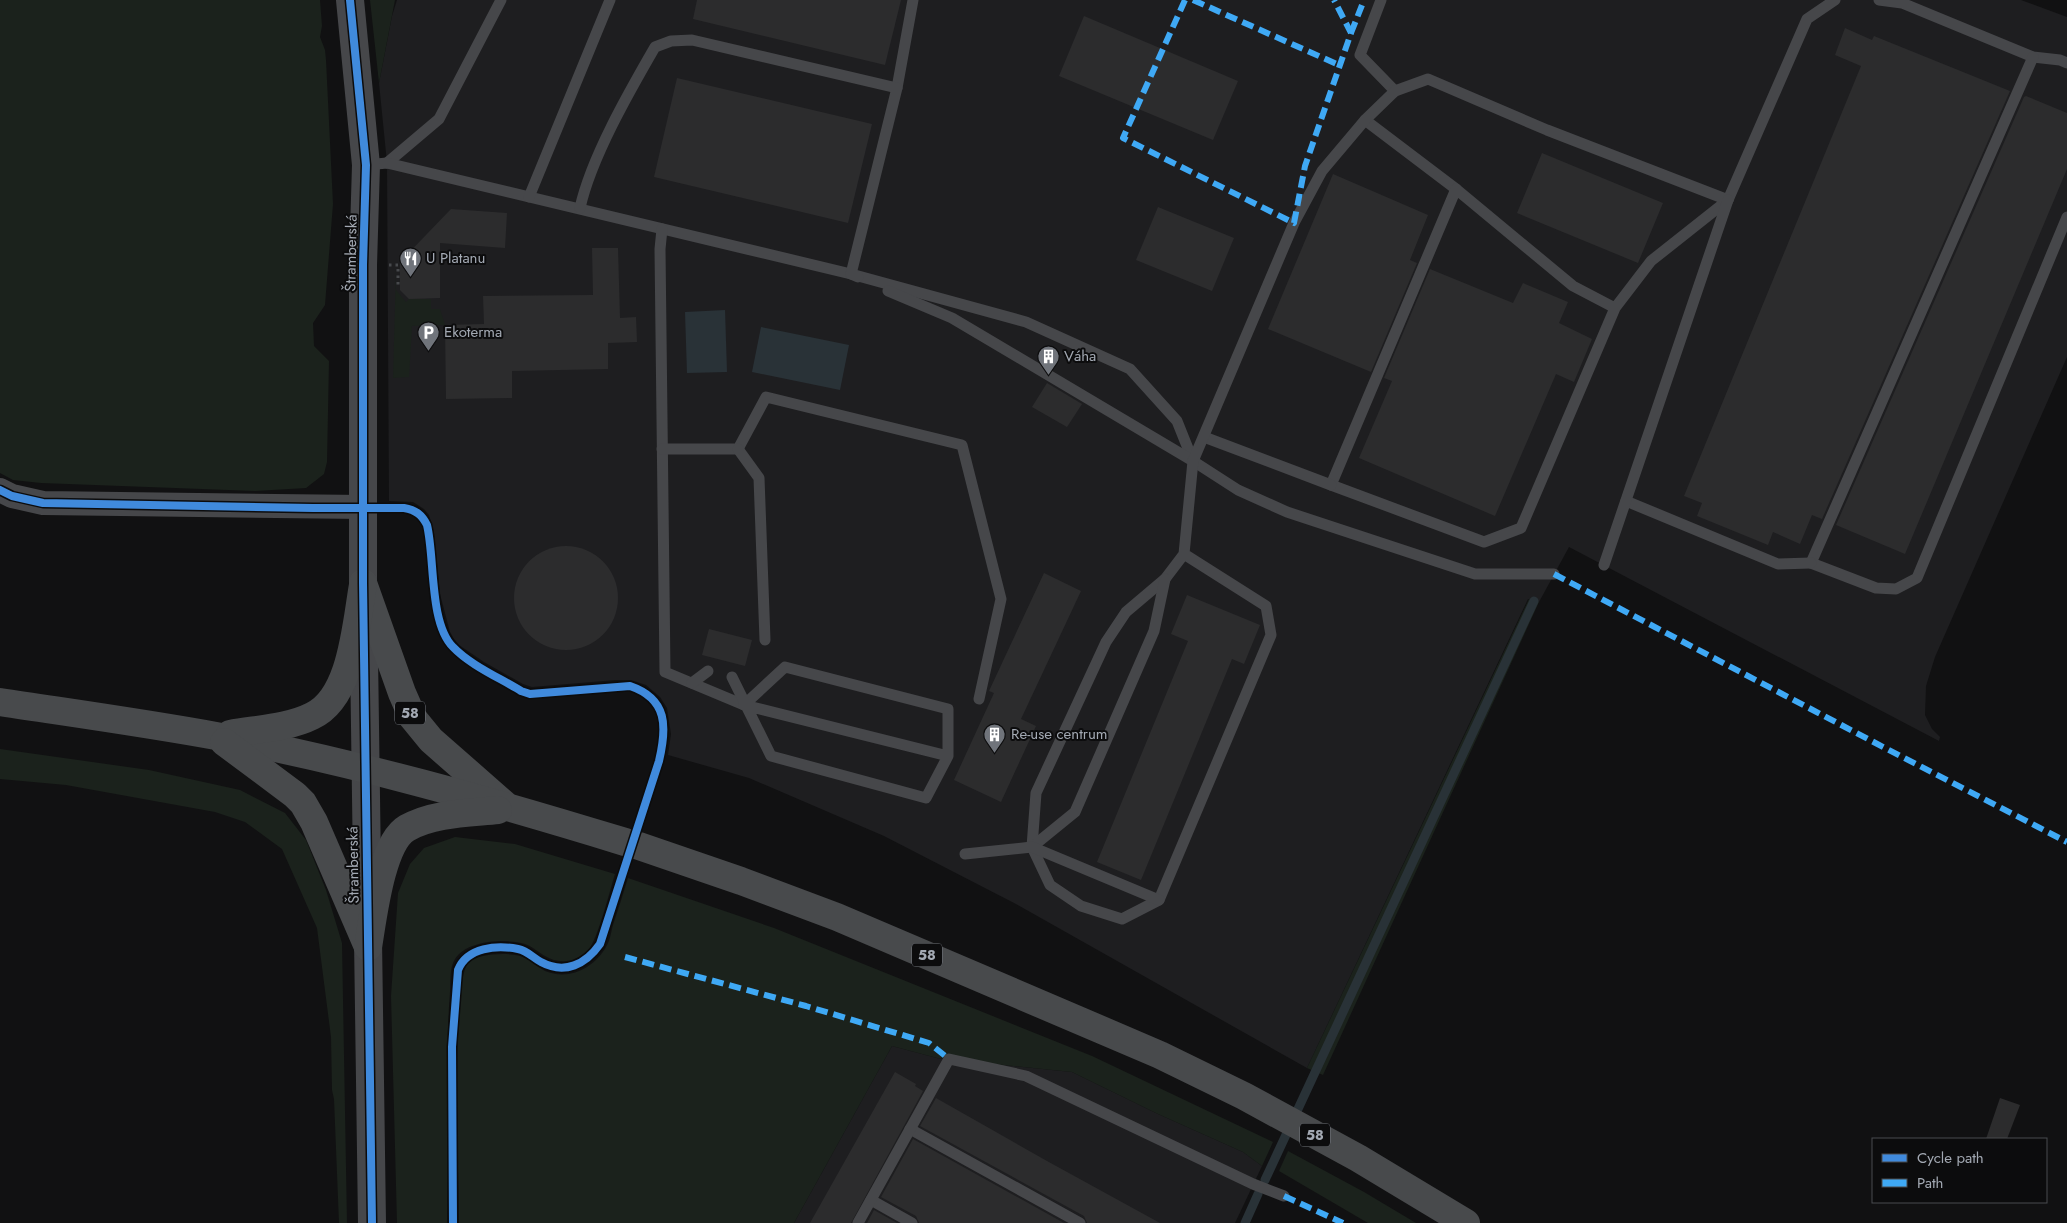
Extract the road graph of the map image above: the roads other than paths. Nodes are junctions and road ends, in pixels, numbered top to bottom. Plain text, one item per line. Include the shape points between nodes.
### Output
1 (350, 0) edge
2 (501, 0) edge
3 (610, 0) edge
4 (913, 0) edge
5 (1381, 0) edge
6 (1835, 0) edge
7 (1879, 0) edge
8 (2034, 57) junction
9 (2067, 63) edge
10 (897, 88) junction
11 (1395, 91) junction
12 (1365, 120) junction
13 (377, 164) junction
14 (1456, 189) junction
15 (529, 196) junction
16 (1728, 200) junction
17 (580, 208) junction
18 (2067, 217) edge
19 (662, 229) junction
20 (851, 274) junction
21 (1615, 308) junction
22 (1204, 437) junction
23 (662, 449) junction
24 (738, 449) junction
25 (1194, 461) junction
26 (1331, 485) junction
27 (0, 490) edge
28 (1626, 501) junction
29 (364, 507) junction
30 (1184, 554) junction
31 (1811, 563) junction
32 (1604, 565) dead end
33 (1554, 574) dead end
34 (1165, 579) junction
35 (364, 583) junction
36 (765, 640) dead end
37 (708, 671) dead end
38 (732, 678) dead end
39 (692, 683) junction
40 (979, 698) dead end
41 (0, 702) edge
42 (744, 705) junction
43 (217, 736) junction
44 (948, 756) junction
45 (366, 770) junction
46 (509, 808) junction
47 (1032, 847) junction
48 (965, 854) dead end
49 (1159, 900) junction
50 (368, 947) junction
51 (910, 1129) junction
52 (1284, 1196) dead end
53 (871, 1200) junction
54 (372, 1223) edge
55 (858, 1223) edge
56 (912, 1223) edge
57 (1080, 1223) edge
58 (1466, 1223) edge

1 - 13 street, Štramberská
2 - 13 lane via 439,119
3 - 15 lane
4 - 10 lane
5 - 11 lane via 1360,55
6 - 16 lane via 1807,19
7 - 8 lane via 1902,3
8 - 9 lane
8 - 31 lane
10 - 17 lane via 692,40 655,48 609,132 584,190
10 - 20 lane
11 - 12 lane
11 - 16 lane via 1428,79 1547,130
12 - 14 lane
12 - 22 lane via 1322,172 1294,223
13 - 15 lane
13 - 29 street, Štramberská via 363,265
14 - 21 lane via 1573,286
14 - 26 lane
15 - 17 lane
16 - 21 lane via 1651,261
16 - 28 lane
17 - 19 lane
18 - 31 lane via 1917,578 1896,590 1876,588
19 - 20 lane
19 - 23 lane
20 - 25 lane via 952,318
20 - 25 lane via 1026,322 1130,369 1177,421
21 - 26 lane via 1521,528 1484,542
22 - 25 lane
22 - 26 lane
23 - 24 lane
23 - 39 lane via 666,672
24 - 36 lane via 759,478
24 - 40 lane via 766,397 962,445 1001,599
25 - 30 lane
25 - 33 lane via 1238,490 1287,512 1475,574
27 - 29 street via 42,503
28 - 31 lane via 1778,564
28 - 32 lane
29 - 35 street, Štramberská
30 - 34 lane
30 - 49 lane via 1266,606 1271,635
34 - 47 lane via 1154,631 1076,812
34 - 47 lane via 1126,612 1106,642 1036,793
35 - 43 main road, 58 via 346,672 329,704 315,716 295,723
35 - 45 street, Štramberská
35 - 46 main road, 58 via 413,718 431,740
37 - 39 lane
38 - 42 lane
39 - 42 lane
41 - 43 main road, 58
42 - 44 lane
42 - 44 lane via 771,756 926,798
42 - 44 lane via 785,666 948,709
43 - 45 main road, 58
43 - 50 main road, 58 via 303,803
45 - 46 main road, 58
45 - 50 street, Štramberská
46 - 50 main road, 58 via 430,819 399,834 382,875
46 - 58 main road, 58 via 632,844 837,917 1160,1055 1350,1154
47 - 48 lane
47 - 49 lane
47 - 49 lane via 1050,885 1081,906 1122,919
50 - 54 street, Štramberská
51 - 52 lane via 949,1059 1026,1076
51 - 53 lane
51 - 57 lane
53 - 55 lane
53 - 56 lane

